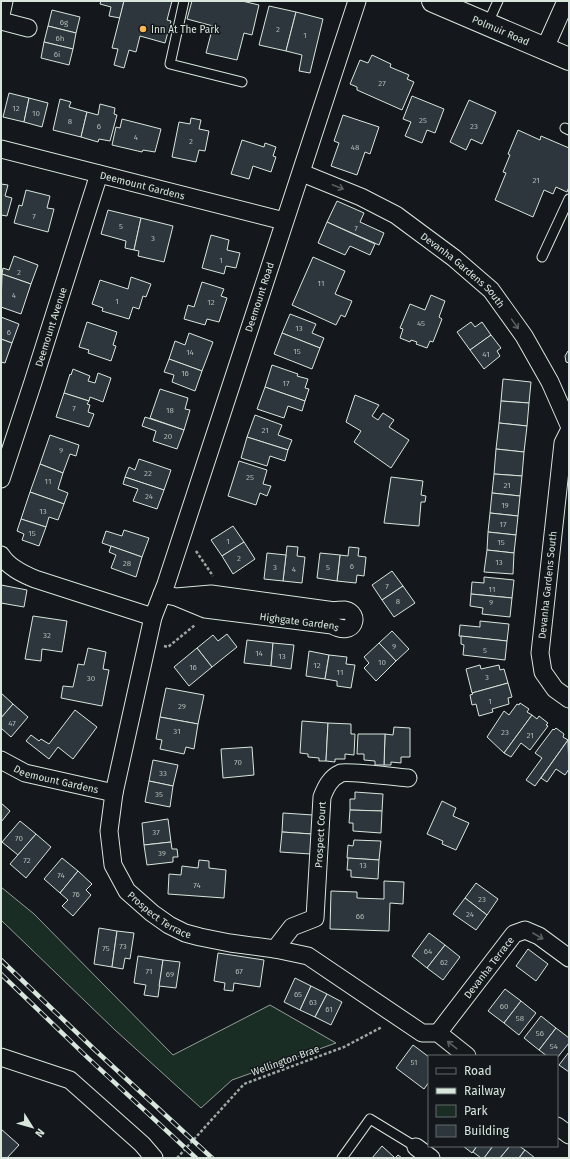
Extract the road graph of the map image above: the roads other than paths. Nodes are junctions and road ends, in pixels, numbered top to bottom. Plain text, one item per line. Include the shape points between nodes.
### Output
1 (4, 1) edge
2 (184, 1) edge
3 (357, 1) edge
4 (498, 1) edge
5 (566, 1) edge
6 (441, 3) edge
7 (1, 15) edge
8 (1, 21) edge
9 (488, 24) junction
10 (28, 28) dead end
11 (545, 48) junction
12 (569, 59) edge
13 (242, 82) dead end
14 (1, 149) edge
15 (302, 173) junction
16 (99, 174) junction
17 (569, 199) edge
18 (284, 221) junction
19 (542, 257) dead end
20 (569, 425) edge
21 (569, 431) edge
22 (1, 478) edge
23 (1, 555) edge
24 (169, 596) junction
25 (208, 602) junction
26 (153, 617) junction
27 (562, 694) edge
28 (1, 760) edge
29 (408, 778) dead end
30 (114, 793) junction
31 (275, 949) junction
32 (569, 958) edge
33 (438, 1033) junction
34 (466, 1055) edge
35 (1, 1057) edge
36 (558, 1127) edge
37 (569, 1135) edge
38 (416, 1146) joint
39 (154, 1158) edge
40 (342, 1158) edge
41 (431, 1158) edge

1 - 7 street
2 - 13 lane via 170,64
3 - 15 street, Deemount Road
4 - 9 lane
5 - 11 street
6 - 9 street, Polmuir Road
8 - 10 street
9 - 11 street, Polmuir Road
11 - 12 street, Polmuir Road
14 - 16 street, Deemount Gardens
15 - 18 street, Deemount Road
15 -> 20 street, Devanha Gardens South via 361,197 396,215 454,258 491,290 524,336 550,382
16 - 18 street, Deemount Gardens
16 - 22 street, Deemount Avenue
17 - 19 lane
18 - 24 street, Deemount Road via 178,546
21 - 27 street, Devanha Gardens South via 563,443 540,653 543,672
23 - 26 street via 12,567 35,579
24 - 25 street, Highgate Gardens
24 - 26 street, Prospect Terrace
25 - 25 street, Highgate Gardens via 344,610 350,612 354,622 346,629 337,628
26 - 30 street, Prospect Terrace
28 - 30 street, Deemount Gardens via 25,773
29 - 31 street, Prospect Court via 342,773 326,786 322,797 315,918 292,927
30 - 31 street, Prospect Terrace via 109,831 113,865 127,891 138,902 152,914 185,933
31 - 33 street, Prospect Terrace via 308,956 422,1033
33 -> 32 street, Devanha Terrace via 514,934 525,930 539,936
34 -> 33 street
35 - 39 street via 70,1080 142,1144
36 - 37 street
38 - 40 lane via 370,1119
38 - 41 street

